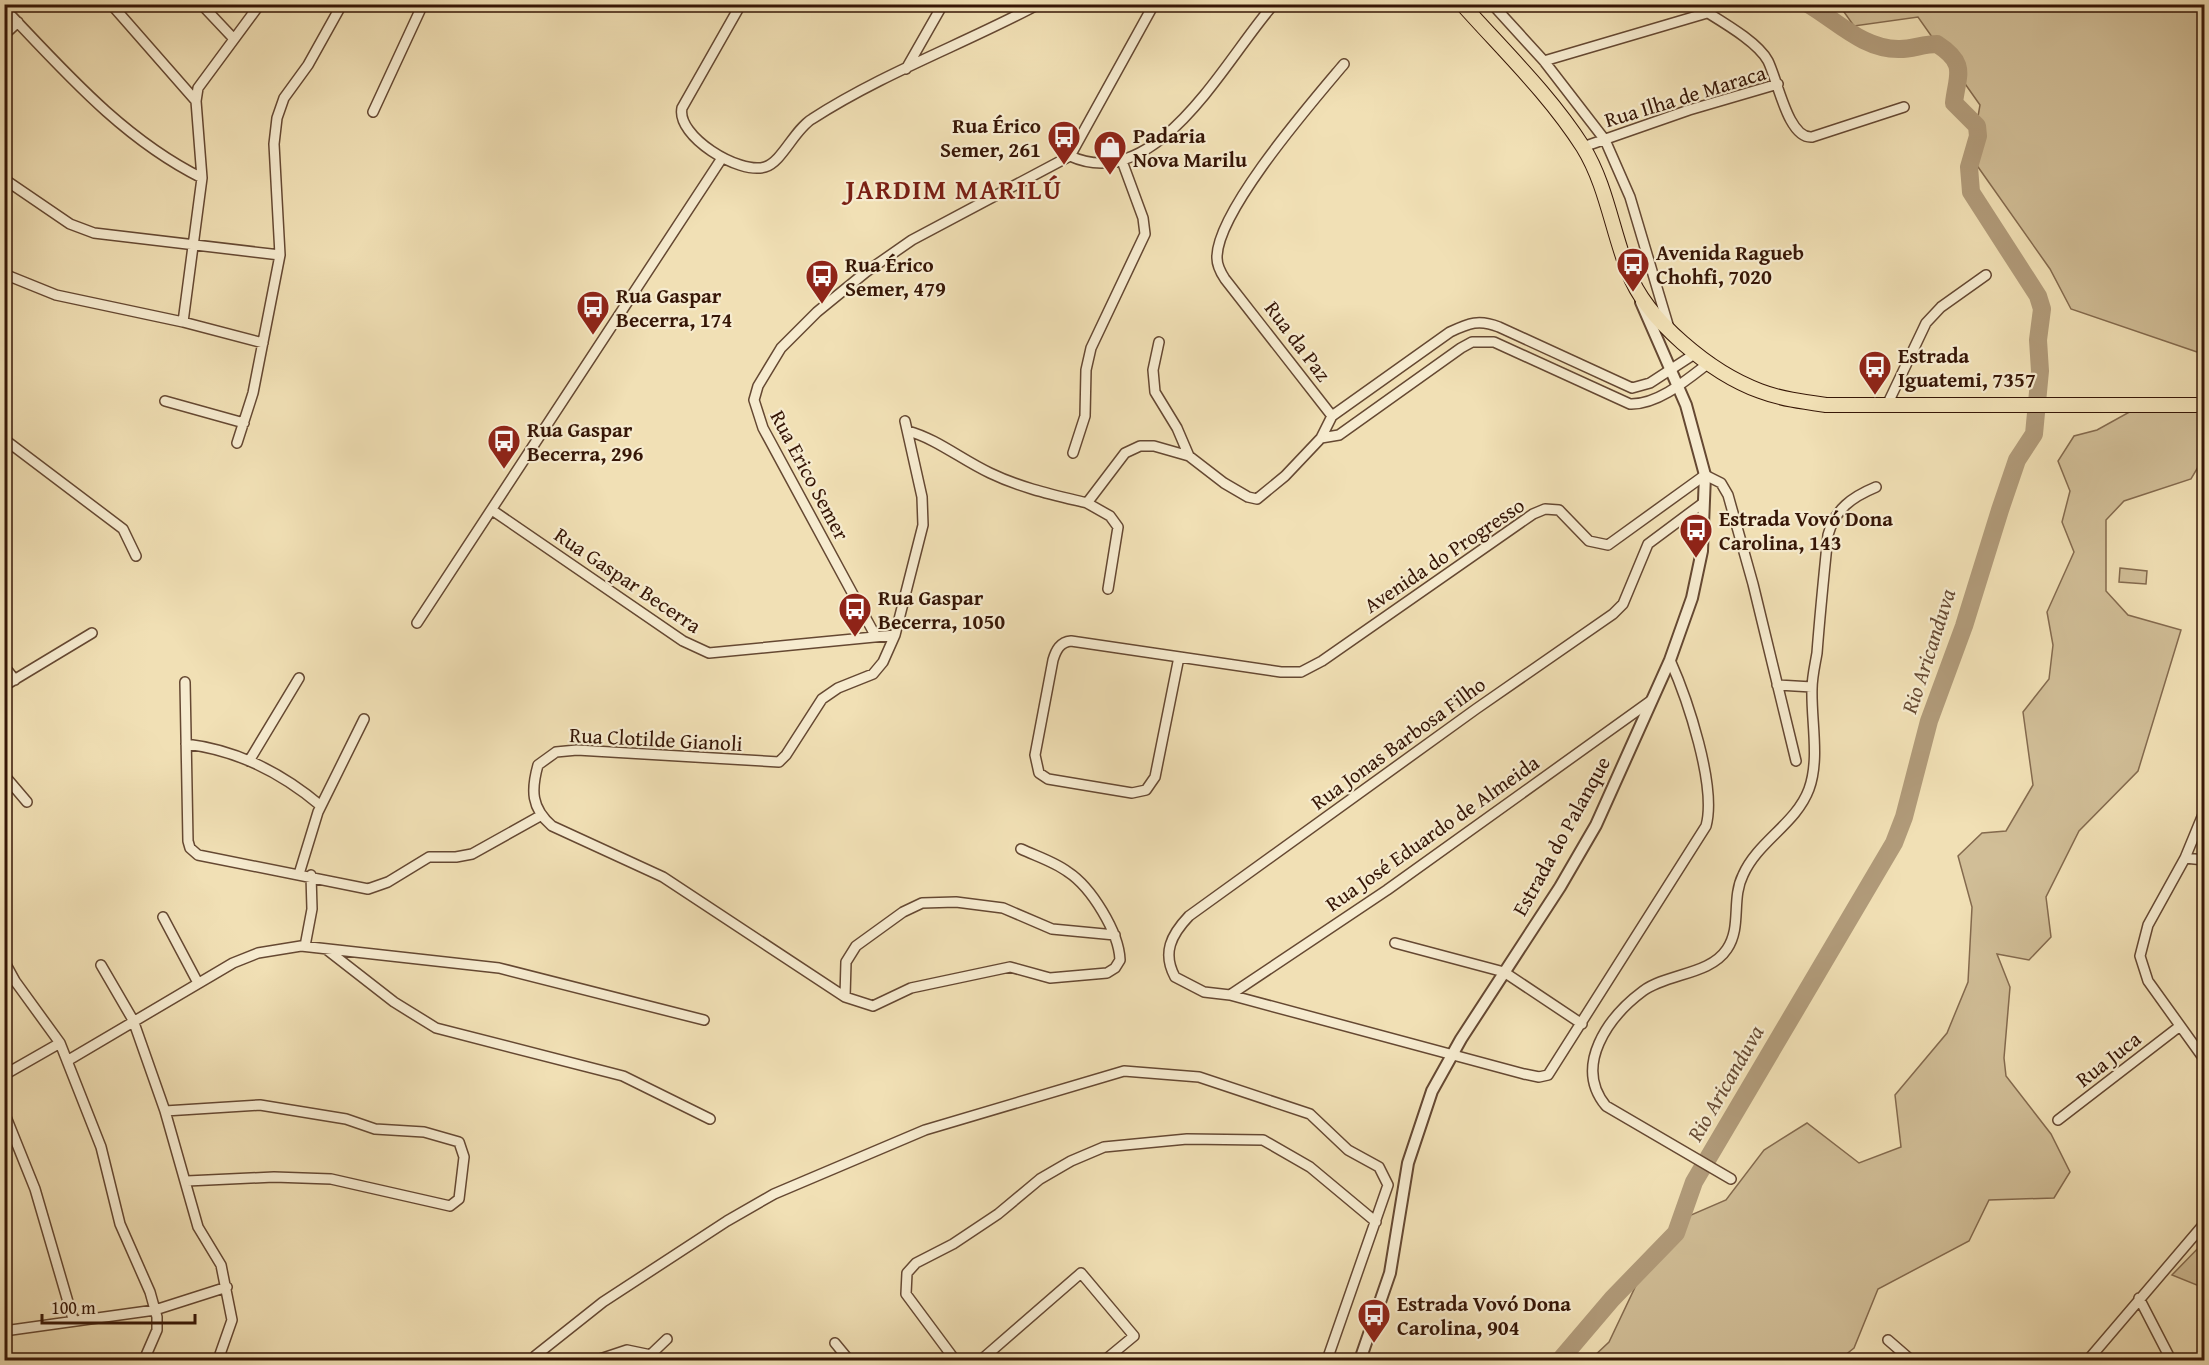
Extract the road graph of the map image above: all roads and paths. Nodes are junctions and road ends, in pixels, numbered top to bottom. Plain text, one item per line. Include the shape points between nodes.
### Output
1 (111, 4) edge
2 (201, 4) edge
3 (260, 4) edge
4 (342, 4) edge
5 (423, 4) edge
6 (741, 4) edge
7 (943, 4) edge
8 (1039, 4) edge
9 (1154, 4) edge
10 (1274, 4) edge
11 (1462, 4) edge
12 (1492, 4) edge
13 (1694, 4) edge
14 (4, 8) edge
15 (1707, 13) junction
16 (18, 22) junction
17 (4, 35) edge
18 (234, 39) junction
19 (1544, 61) junction
20 (1344, 64) dead end
21 (906, 69) junction
22 (1778, 84) junction
23 (196, 101) junction
24 (1904, 107) dead end
25 (373, 112) dead end
26 (1605, 140) junction
27 (1583, 147) junction
28 (1070, 156) junction
29 (722, 158) junction
30 (1122, 161) junction
31 (202, 178) junction
32 (4, 179) edge
33 (194, 243) junction
34 (280, 255) junction
35 (4, 274) edge
36 (1986, 275) dead end
37 (1633, 285) junction
38 (183, 322) junction
39 (1669, 330) junction
40 (1159, 342) dead end
41 (263, 343) junction
42 (1696, 353) junction
43 (1710, 362) junction
44 (1670, 372) junction
45 (1678, 385) junction
46 (165, 401) dead end
47 (1887, 405) junction
48 (2205, 405) edge
49 (1332, 416) junction
50 (905, 421) dead end
51 (244, 423) junction
52 (908, 431) junction
53 (1321, 438) junction
54 (4, 439) edge
55 (237, 443) dead end
56 (1073, 453) dead end
57 (1189, 456) junction
58 (1705, 474) junction
59 (1876, 487) dead end
60 (1088, 503) junction
61 (1703, 503) junction
62 (492, 510) junction
63 (136, 556) dead end
64 (1108, 589) dead end
65 (417, 623) dead end
66 (92, 633) dead end
67 (875, 635) junction
68 (895, 635) junction
69 (1179, 657) junction
70 (1670, 660) junction
71 (4, 666) edge
72 (299, 678) dead end
73 (15, 680) junction
74 (185, 682) dead end
75 (1776, 685) junction
76 (4, 686) edge
77 (1812, 687) junction
78 (1654, 699) junction
79 (363, 719) dead end
80 (186, 744) junction
81 (249, 761) junction
82 (1796, 761) dead end
83 (4, 775) edge
84 (27, 802) dead end
85 (321, 806) junction
86 (2205, 812) edge
87 (540, 816) junction
88 (1021, 849) dead end
89 (2185, 858) junction
90 (2205, 860) edge
91 (299, 874) junction
92 (311, 875) junction
93 (163, 917) dead end
94 (1115, 935) junction
95 (1395, 943) dead end
96 (305, 946) junction
97 (324, 948) junction
98 (4, 961) edge
99 (101, 965) dead end
100 (1504, 972) junction
101 (15, 981) junction
102 (198, 983) junction
103 (4, 986) edge
104 (1230, 995) junction
105 (845, 997) junction
106 (133, 1020) junction
107 (704, 1020) dead end
108 (1582, 1024) junction
109 (2180, 1026) junction
110 (60, 1043) junction
111 (1451, 1056) junction
112 (2205, 1059) edge
113 (67, 1061) junction
114 (4, 1075) edge
115 (165, 1111) junction
116 (4, 1112) edge
117 (710, 1119) dead end
118 (2058, 1120) dead end
119 (1731, 1179) dead end
120 (187, 1181) junction
121 (1376, 1222) junction
122 (2205, 1224) edge
123 (227, 1287) junction
124 (2139, 1298) junction
125 (155, 1310) junction
126 (74, 1319) junction
127 (4, 1331) edge
128 (667, 1339) dead end
129 (1888, 1341) dead end
130 (835, 1344) dead end
131 (648, 1358) edge
132 (144, 1360) edge
133 (218, 1360) edge
134 (535, 1360) edge
135 (597, 1360) edge
136 (849, 1360) edge
137 (955, 1360) edge
138 (981, 1360) edge
139 (1105, 1360) edge
140 (1327, 1360) edge
141 (1360, 1360) edge
142 (1911, 1360) edge
143 (2088, 1360) edge
144 (2171, 1360) edge

1 - 23 street
2 - 18 street
3 - 18 street
4 - 34 street via 308,65 284,98 277,118 274,144
5 - 25 street
6 - 29 street via 681,114 687,129
7 - 21 street
8 - 21 street
9 - 28 street
10 - 30 street via 1182,122
11 - 27 main road
12 - 19 street
13 - 15 street
14 - 16 street
15 - 19 street
15 - 22 street via 1763,54
16 - 17 street
16 - 31 street via 77,86 150,148
18 - 23 street via 200,83
19 - 26 street
20 - 49 street, Rua da Paz via 1286,133 1227,225 1217,261 1225,279
21 - 29 street via 807,122 769,166 755,169
22 - 24 street, Rua Ilha de Maraca via 1794,129 1808,137
22 - 26 street, Rua Ilha de Maraca
23 - 31 street
26 - 27 street, Rua Ilha de Maraca
26 - 39 street via 1630,197
27 - 37 main road via 1599,180
28 - 30 street via 1100,164
28 - 67 street, Rua Erico Semer via 891,252 793,334 758,386 754,399 763,428
29 - 62 street
30 - 56 street via 1145,234 1091,348 1086,370 1085,416
31 - 33 street
32 - 33 street via 70,224 94,232
33 - 34 street
33 - 38 street
34 - 41 street
35 - 38 street via 56,295
36 - 47 street via 1933,314
37 - 39 main road
37 - 44 street, Estrada do Palanque
38 - 41 street
39 - 42 main road
40 - 57 street via 1155,392
41 - 51 street
42 - 43 main road
42 - 44 street
43 - 45 street
43 - 47 main road via 1757,390 1775,396 1826,405
44 - 45 street, Estrada do Palanque
44 - 49 street via 1641,387 1623,386 1499,327 1476,321 1450,332
45 - 53 street via 1648,402 1630,404 1511,349 1482,341 1461,348 1339,435
45 - 58 street, Estrada do Palanque
46 - 51 street
47 - 48 main road
49 - 53 street
50 - 52 street
51 - 55 street
52 - 60 street via 1026,488
52 - 68 street via 922,497 923,525
53 - 57 street via 1277,483 1253,499
54 - 63 street via 123,530
57 - 60 street via 1154,446 1132,449 1118,460
58 - 61 street, Estrada do Palanque
58 - 69 street, Avenida do Progresso via 1608,545 1589,541 1559,510 1545,509 1533,514 1301,672
58 - 75 street via 1721,483 1728,495
59 - 77 street via 1847,503 1832,519
60 - 64 street via 1110,516 1118,527
61 - 70 street, Estrada do Palanque via 1698,574
61 - 104 street, Rua Jonas Barbosa Filho via 1648,544 1619,609 1189,916 1171,940 1167,957 1170,968 1182,983 1204,992
62 - 65 street
62 - 67 street, Rua Gaspar Becerra via 697,649 725,653
66 - 73 street
67 - 68 street, Rua Gaspar Becerra
68 - 87 street, Rua Clotilde Gianoli via 879,669 822,699 779,762 556,752 538,765 532,785
69 - 69 street, Avenida do Progresso via 1155,777 1146,790 1110,790 1048,779 1040,772 1035,755 1053,660 1060,645 1071,641
70 - 78 street, Estrada do Palanque
70 - 108 street via 1692,715 1708,818 1704,833
71 - 73 street
72 - 81 street
73 - 76 street
74 - 80 street
75 - 77 street
75 - 82 street
77 - 119 street via 1810,788 1795,813 1743,874 1736,896 1736,925 1731,944 1723,956 1709,965 1644,990 1615,1019 1593,1054 1597,1095 1606,1106
78 - 100 street, Estrada do Palanque via 1596,825
78 - 104 street, Rua José Eduardo de Almeida via 1387,890
79 - 85 street
80 - 81 street via 214,747
80 - 91 street via 188,841 193,852
81 - 85 street via 299,787
83 - 84 street
85 - 91 street
86 - 89 street
87 - 92 street via 472,854 429,857 376,887 356,888
87 - 105 street via 552,826 663,878
88 - 94 street via 1080,880
89 - 90 street
89 - 109 street via 2142,938 2140,956 2148,981
91 - 92 street
92 - 96 street via 312,909
93 - 102 street
94 - 105 street via 1120,964 1107,973 1050,978 1010,966 911,988 873,1006
94 - 105 street via 1052,929 1003,909 956,902 922,903 903,912 849,953
95 - 100 street
96 - 97 street
96 - 102 street via 258,953
97 - 107 street via 499,968
97 - 117 street via 435,1028 623,1076
98 - 101 street
99 - 106 street
100 - 108 street
100 - 111 street, Estrada do Palanque
101 - 103 street
101 - 110 street
102 - 106 street
104 - 111 street, Rua Jonas Barbosa Filho
106 - 113 street
106 - 115 street
108 - 111 street, Rua Jonas Barbosa Filho via 1545,1076
109 - 112 street
109 - 118 street, Rua Juca
110 - 113 street
110 - 114 street
111 - 141 street, Estrada do Palanque via 1432,1091 1408,1162 1390,1273
113 - 125 street via 101,1147 120,1224
115 - 120 street
115 - 120 street via 261,1105 346,1119 375,1129 424,1132 459,1142 464,1157 459,1199 450,1206 332,1179
116 - 126 street via 35,1188
120 - 123 street via 198,1227 221,1265
121 - 134 street via 1388,1185 1379,1167 1348,1150 1310,1114 1199,1077 1124,1071 925,1130 774,1194 603,1302 535,1356
121 - 137 street via 1310,1167 1263,1140 1187,1139 1104,1147 1040,1179 998,1214 916,1263 907,1273 906,1294
121 - 140 street
122 - 124 street
123 - 125 street
123 - 133 street via 232,1320
124 - 143 street
124 - 144 street
125 - 126 street
125 - 132 street via 157,1330
126 - 127 street
128 - 131 street
129 - 142 street
130 - 136 street
131 - 135 street via 627,1350
138 - 139 street via 1081,1273 1134,1336

